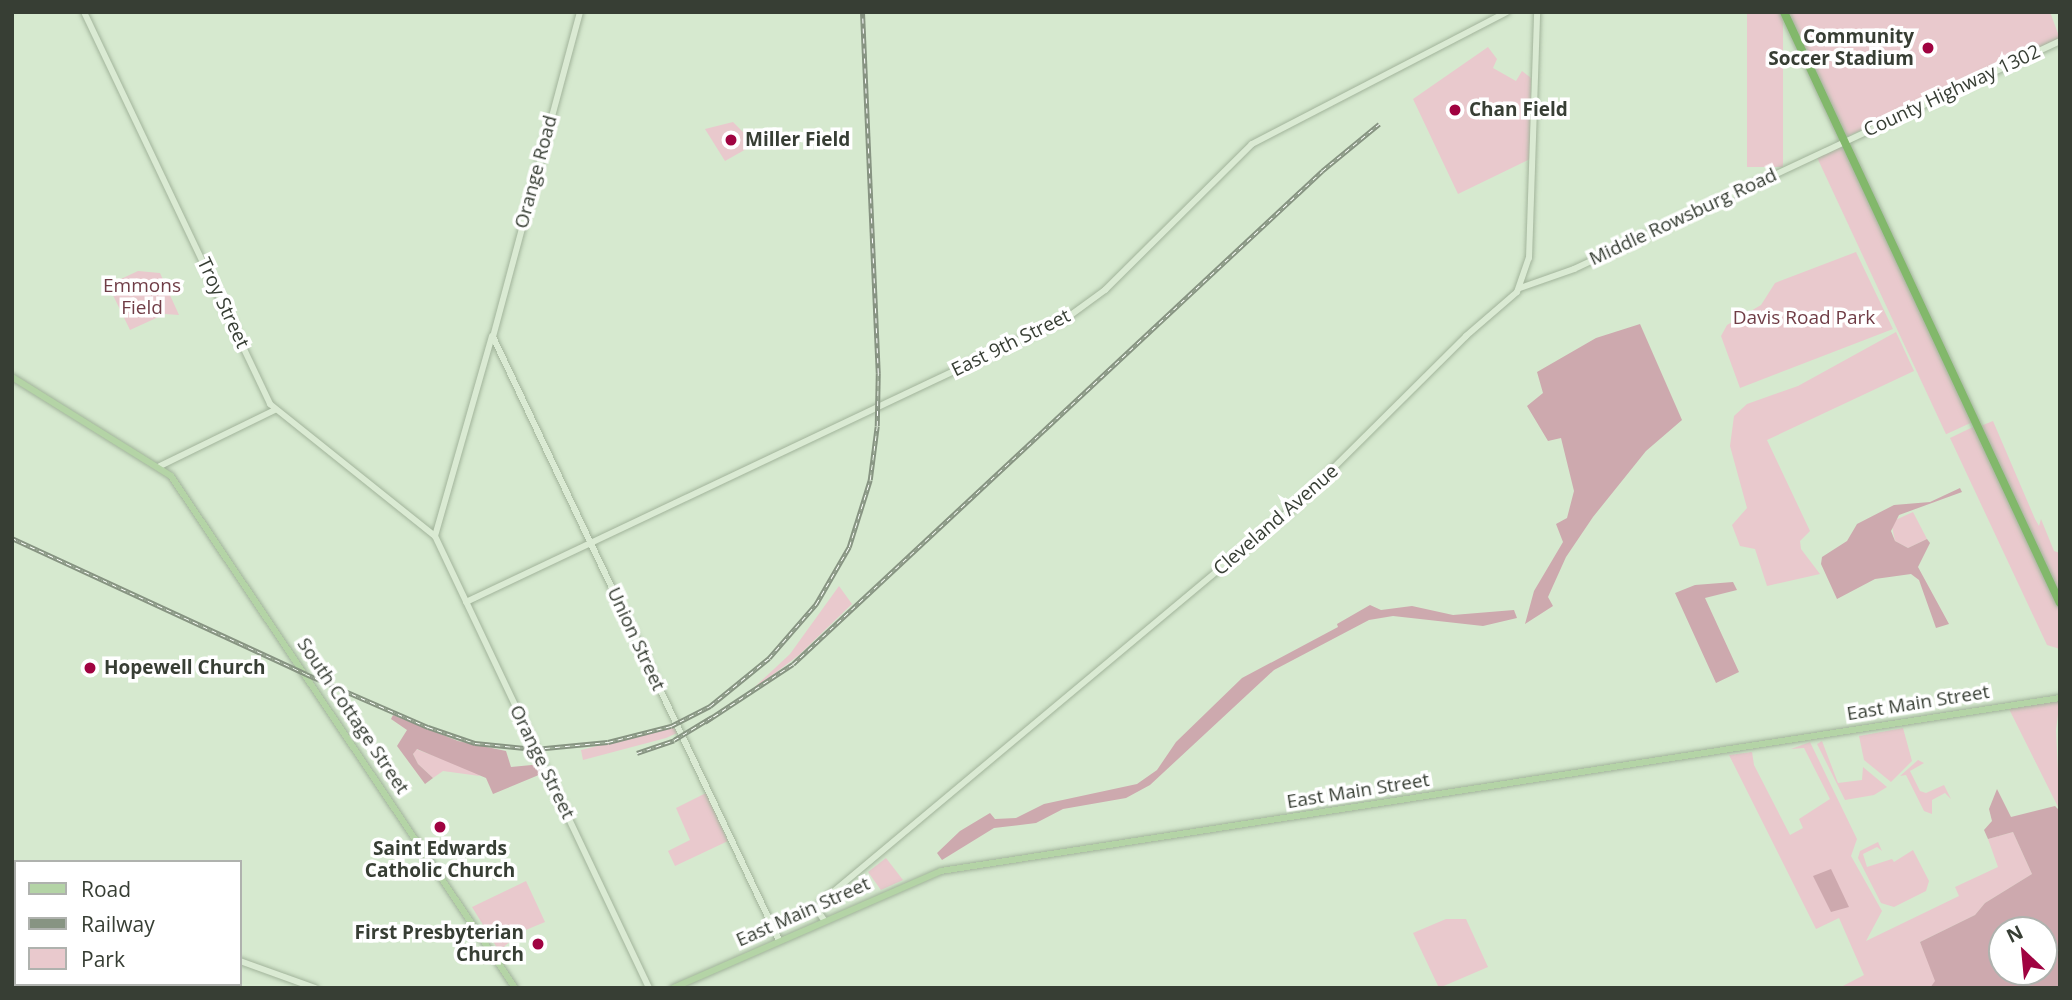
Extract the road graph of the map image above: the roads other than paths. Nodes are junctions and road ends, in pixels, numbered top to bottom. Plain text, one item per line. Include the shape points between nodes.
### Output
1 (84, 12) edge
2 (580, 12) edge
3 (1507, 12) edge
4 (1537, 12) edge
5 (1784, 12) edge
6 (2060, 41) edge
7 (1845, 142) junction
8 (1520, 288) junction
9 (493, 335) junction
10 (12, 377) edge
11 (275, 410) junction
12 (160, 466) junction
13 (435, 536) junction
14 (590, 543) junction
15 (466, 602) junction
16 (2060, 603) edge
17 (2060, 698) edge
18 (824, 920) junction
19 (779, 940) junction
20 (242, 962) edge
21 (683, 986) edge
22 (315, 988) edge
23 (515, 988) edge
24 (649, 988) edge
25 (673, 988) edge

1 - 11 main road, Troy Street
2 - 9 main road, Orange Road
3 - 14 main road, East 9th Street via 1252,144 1105,290 1068,317
4 - 8 main road, Cleveland Avenue via 1530,258
5 - 7 highway
6 - 7 main road, County Highway 1302
7 - 8 main road, Middle Rowsburg Road via 1542,284
7 - 16 highway
8 - 18 main road, Cleveland Avenue via 1302,499 821,902 818,911
9 - 13 main road, Orange Road
9 - 14 main road, Union Street
10 - 12 main road, South Cottage Street
11 - 12 main road
11 - 13 main road, Troy Street
12 - 23 main road, South Cottage Street via 187,498 337,718
13 - 15 main road, Orange Street
14 - 15 main road, East 9th Street
14 - 19 main road, Union Street
15 - 24 main road, Orange Street
17 - 18 main road, East Main Street via 941,870
18 - 19 main road, East Main Street
19 - 21 main road, East Main Street
20 - 22 main road
21 - 25 main road, East Main Street

